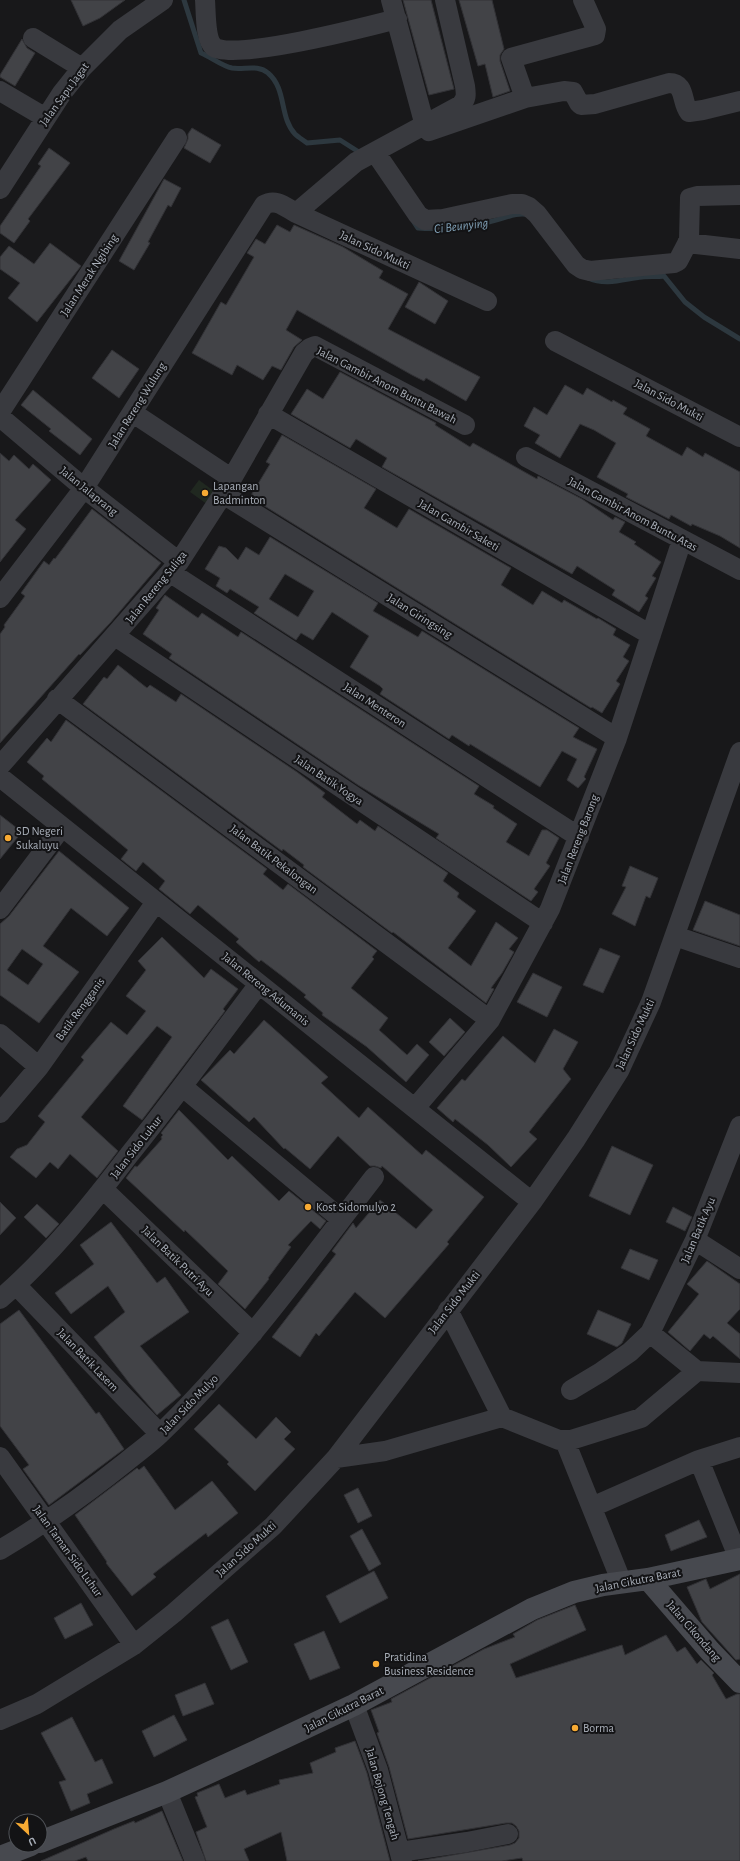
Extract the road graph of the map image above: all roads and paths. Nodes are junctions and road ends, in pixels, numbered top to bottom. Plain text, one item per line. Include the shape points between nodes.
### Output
1 (163, 0) edge
2 (205, 0) edge
3 (392, 0) edge
4 (445, 0) edge
5 (583, 0) edge
6 (397, 19) junction
7 (33, 38) dead end
8 (82, 68) junction
9 (0, 91) edge
10 (525, 98) junction
11 (740, 101) edge
12 (46, 118) junction
13 (425, 126) junction
14 (177, 138) dead end
15 (379, 149) junction
16 (0, 189) edge
17 (740, 195) edge
18 (264, 205) joint
19 (296, 213) junction
20 (688, 243) junction
21 (740, 249) edge
22 (487, 301) dead end
23 (555, 341) dead end
24 (310, 348) joint
25 (0, 412) edge
26 (133, 413) junction
27 (268, 414) junction
28 (0, 417) edge
29 (465, 425) dead end
30 (740, 438) edge
31 (526, 457) dead end
32 (227, 486) junction
33 (84, 488) junction
34 (682, 540) junction
35 (175, 568) junction
36 (740, 570) edge
37 (3, 588) edge
38 (651, 635) junction
39 (115, 636) junction
40 (57, 699) junction
41 (617, 738) junction
42 (740, 752) edge
43 (0, 766) edge
44 (0, 777) edge
45 (62, 826) junction
46 (579, 837) junction
47 (156, 902) junction
48 (0, 909) edge
49 (543, 923) junction
50 (675, 936) junction
51 (740, 958) edge
52 (259, 984) junction
53 (490, 1020) junction
54 (0, 1034) edge
55 (39, 1067) junction
56 (183, 1087) junction
57 (415, 1108) junction
58 (0, 1113) edge
59 (740, 1126) edge
60 (374, 1177) dead end
61 (103, 1189) junction
62 (532, 1202) junction
63 (341, 1219) junction
64 (695, 1240) junction
65 (740, 1269) edge
66 (16, 1285) junction
67 (0, 1299) edge
68 (448, 1310) junction
69 (253, 1333) junction
70 (650, 1333) junction
71 (697, 1371) junction
72 (740, 1373) edge
73 (571, 1390) dead end
74 (502, 1417) junction
75 (160, 1434) junction
76 (565, 1441) junction
77 (740, 1447) edge
78 (0, 1457) edge
79 (336, 1458) junction
80 (699, 1460) junction
81 (592, 1507) junction
82 (47, 1521) junction
83 (0, 1550) edge
84 (739, 1559) edge
85 (648, 1579) junction
86 (622, 1583) junction
87 (134, 1645) junction
88 (740, 1682) edge
89 (354, 1705) junction
90 (0, 1720) edge
91 (167, 1792) junction
92 (508, 1834) dead end
93 (48, 1839) edge
94 (10, 1853) edge
95 (0, 1857) edge
96 (401, 1857) edge
97 (195, 1861) edge

1 - 8 street, Jalan Sapu Jagat via 120,30
2 - 6 street via 208,40 219,50 292,44
3 - 6 street
4 - 13 street via 467,96 461,105
5 - 10 street via 596,29 595,35 511,58
6 - 13 street
7 - 8 street
8 - 12 street, Jalan Sapu Jagat
9 - 12 street
10 - 11 street via 570,91 581,105 591,104 674,83 681,89 689,112
10 - 13 street via 432,131 427,130
12 - 16 street, Jalan Sapu Jagat
13 - 15 street
14 - 25 street, Jalan Merak Ngibing
15 - 19 street via 356,162
15 - 20 street via 418,215 425,220 522,204 537,214 582,269 604,270 674,263 678,261
17 - 20 street via 690,198
18 - 19 street, Jalan Sido Mukti via 270,201 276,202
18 - 26 street, Jalan Rereng Wulung
19 - 22 street, Jalan Sido Mukti
20 - 21 street
23 - 30 street, Jalan Sido Mukti
24 - 27 street, Jalan Rereng Suliga via 304,353
24 - 29 street, Jalan Gambir Anom Buntu Bawah via 315,346
26 - 32 street, Jalan Giringsing
26 - 33 street, Jalan Rereng Wulung
27 - 32 street, Jalan Rereng Suliga
27 - 38 street, Jalan Gambir Saketi
28 - 33 street, Jalan Jalaprang
31 - 34 street, Jalan Gambir Anom Buntu Atas
32 - 35 street, Jalan Rereng Suliga
32 - 41 street, Jalan Giringsing
33 - 35 street, Jalan Jalaprang
33 - 37 street, Jalan Rereng Wulung
34 - 36 street, Jalan Gambir Anom Buntu Atas
34 - 38 street, Jalan Rereng Barong
35 - 39 street, Jalan Rereng Suliga
35 - 46 street, Jalan Menteron
38 - 41 street, Jalan Rereng Barong
39 - 40 street, Jalan Rereng Suliga
39 - 49 street, Jalan Batik Yogya
40 - 43 street, Jalan Rereng Suliga
40 - 53 street, Jalan Batik Pekalongan
41 - 46 street, Jalan Rereng Barong
42 - 50 street, Jalan Sido Mukti
44 - 45 street, Jalan Rereng Adumanis
45 - 47 street, Jalan Rereng Adumanis
45 - 48 street
46 - 49 street, Jalan Rereng Barong
47 - 52 street, Jalan Rereng Adumanis
47 - 55 street, Batik Rengganis
49 - 53 street, Jalan Rereng Barong
50 - 51 street
50 - 62 street, Jalan Sido Mukti via 651,1002 619,1071
52 - 56 street, Jalan Sido Luhur
52 - 57 street, Jalan Rereng Adumanis
53 - 57 street, Jalan Rereng Barong
54 - 55 street
55 - 58 street, Batik Rengganis
56 - 61 street, Jalan Sido Luhur
56 - 63 street
57 - 62 street, Jalan Rereng Adumanis
59 - 64 street, Jalan Batik Ayu
60 - 63 street, Jalan Sido Mulyo
61 - 66 street, Jalan Sido Luhur via 60,1240
61 - 69 street, Jalan Batik Putri Ayu
62 - 68 street, Jalan Sido Mukti
63 - 69 street, Jalan Sido Mulyo
64 - 65 street
64 - 70 street, Jalan Batik Ayu
66 - 67 street, Jalan Sido Luhur
66 - 75 street, Jalan Batik Lasem
68 - 74 street
68 - 79 street, Jalan Sido Mukti
69 - 75 street, Jalan Sido Mulyo via 209,1384
70 - 71 street
70 - 73 street via 630,1352
71 - 72 street
71 - 76 street via 641,1418
74 - 76 street
74 - 79 street via 386,1451
75 - 82 street, Jalan Sido Mulyo via 98,1485
76 - 81 street
77 - 80 street
78 - 82 street, Jalan Taman Sido Luhur
79 - 87 street, Jalan Sido Mukti via 273,1526
80 - 81 street
80 - 84 street
81 - 86 street
82 - 83 street, Jalan Sido Mulyo
82 - 87 street, Jalan Taman Sido Luhur
84 - 85 main road, Jalan Cikutra Barat
85 - 86 main road, Jalan Cikutra Barat
85 - 88 main road, Jalan Cikondang
86 - 89 main road, Jalan Cikutra Barat via 574,1592 532,1609
87 - 90 street, Jalan Sido Mukti via 37,1704
89 - 91 main road, Jalan Cikutra Barat
89 - 96 street, Jalan Bojong Tengah via 378,1770
91 - 93 main road, Jalan Cikutra Barat
91 - 97 street
92 - 96 street
94 - 95 main road

